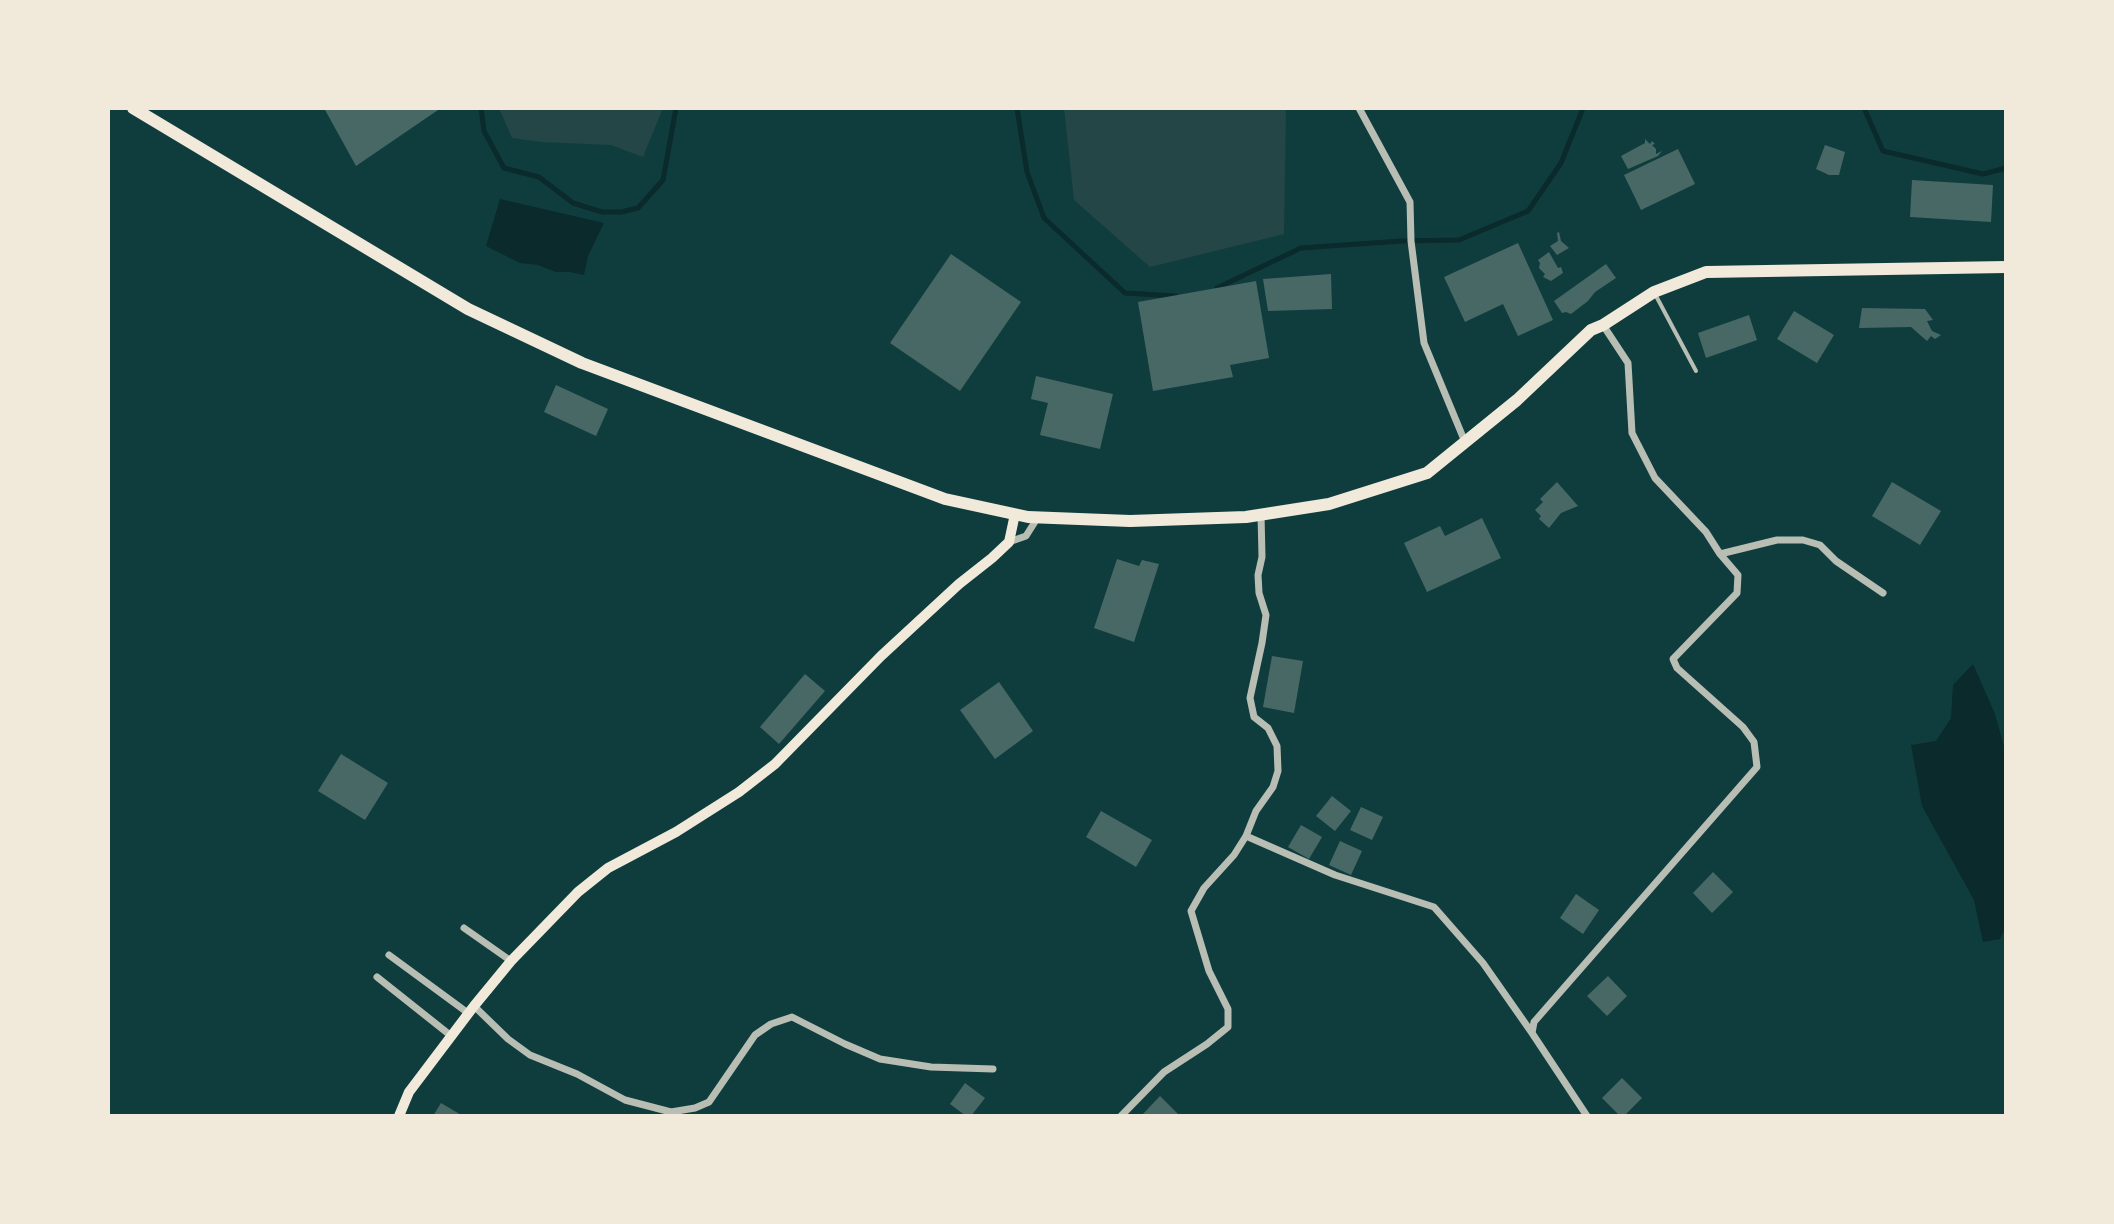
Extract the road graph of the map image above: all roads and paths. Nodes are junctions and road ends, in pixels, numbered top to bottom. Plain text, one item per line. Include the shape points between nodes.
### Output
1 (133, 108) edge
2 (1359, 108) edge
3 (2006, 267) edge
4 (1654, 292) junction
5 (1603, 325) junction
6 (1696, 371) dead end
7 (1465, 442) junction
8 (1015, 514) junction
9 (1261, 514) junction
10 (1038, 517) junction
11 (1009, 542) junction
12 (1720, 554) junction
13 (1883, 593) dead end
14 (1246, 836) junction
15 (464, 928) dead end
16 (389, 955) dead end
17 (511, 961) junction
18 (377, 977) dead end
19 (471, 1010) junction
20 (1532, 1033) junction
21 (450, 1035) junction
22 (993, 1069) dead end
23 (399, 1116) edge
24 (1121, 1116) edge
25 (1587, 1116) edge

1 - 8 highway via 468,309 582,363 945,499
2 - 7 street via 1410,202 1424,343
3 - 4 highway via 1706,272
4 - 5 highway
4 - 6 lane
5 - 7 highway
5 - 12 street via 1628,363 1632,433 1655,478
7 - 9 highway via 1427,473 1329,504
8 - 10 highway
8 - 11 main road
9 - 10 highway via 1130,521
9 - 14 street via 1258,575 1266,615 1250,698 1254,717 1268,728 1277,746 1278,771
10 - 11 street via 1026,536
11 - 17 main road via 881,656 775,764 713,809 608,868
12 - 13 street via 1777,540 1803,540 1820,545
12 - 20 street via 1738,575 1737,593 1673,659 1743,727 1754,742 1757,767 1534,1022
14 - 20 street via 1335,875 1434,907 1483,963
14 - 24 street via 1191,911 1209,971 1228,1009 1228,1027 1164,1072
15 - 17 street
16 - 19 street
17 - 19 main road
18 - 21 street
19 - 21 main road
19 - 22 street via 530,1055 625,1100 671,1112 709,1102 755,1035 792,1017 880,1059
20 - 25 street
21 - 23 main road via 409,1092

